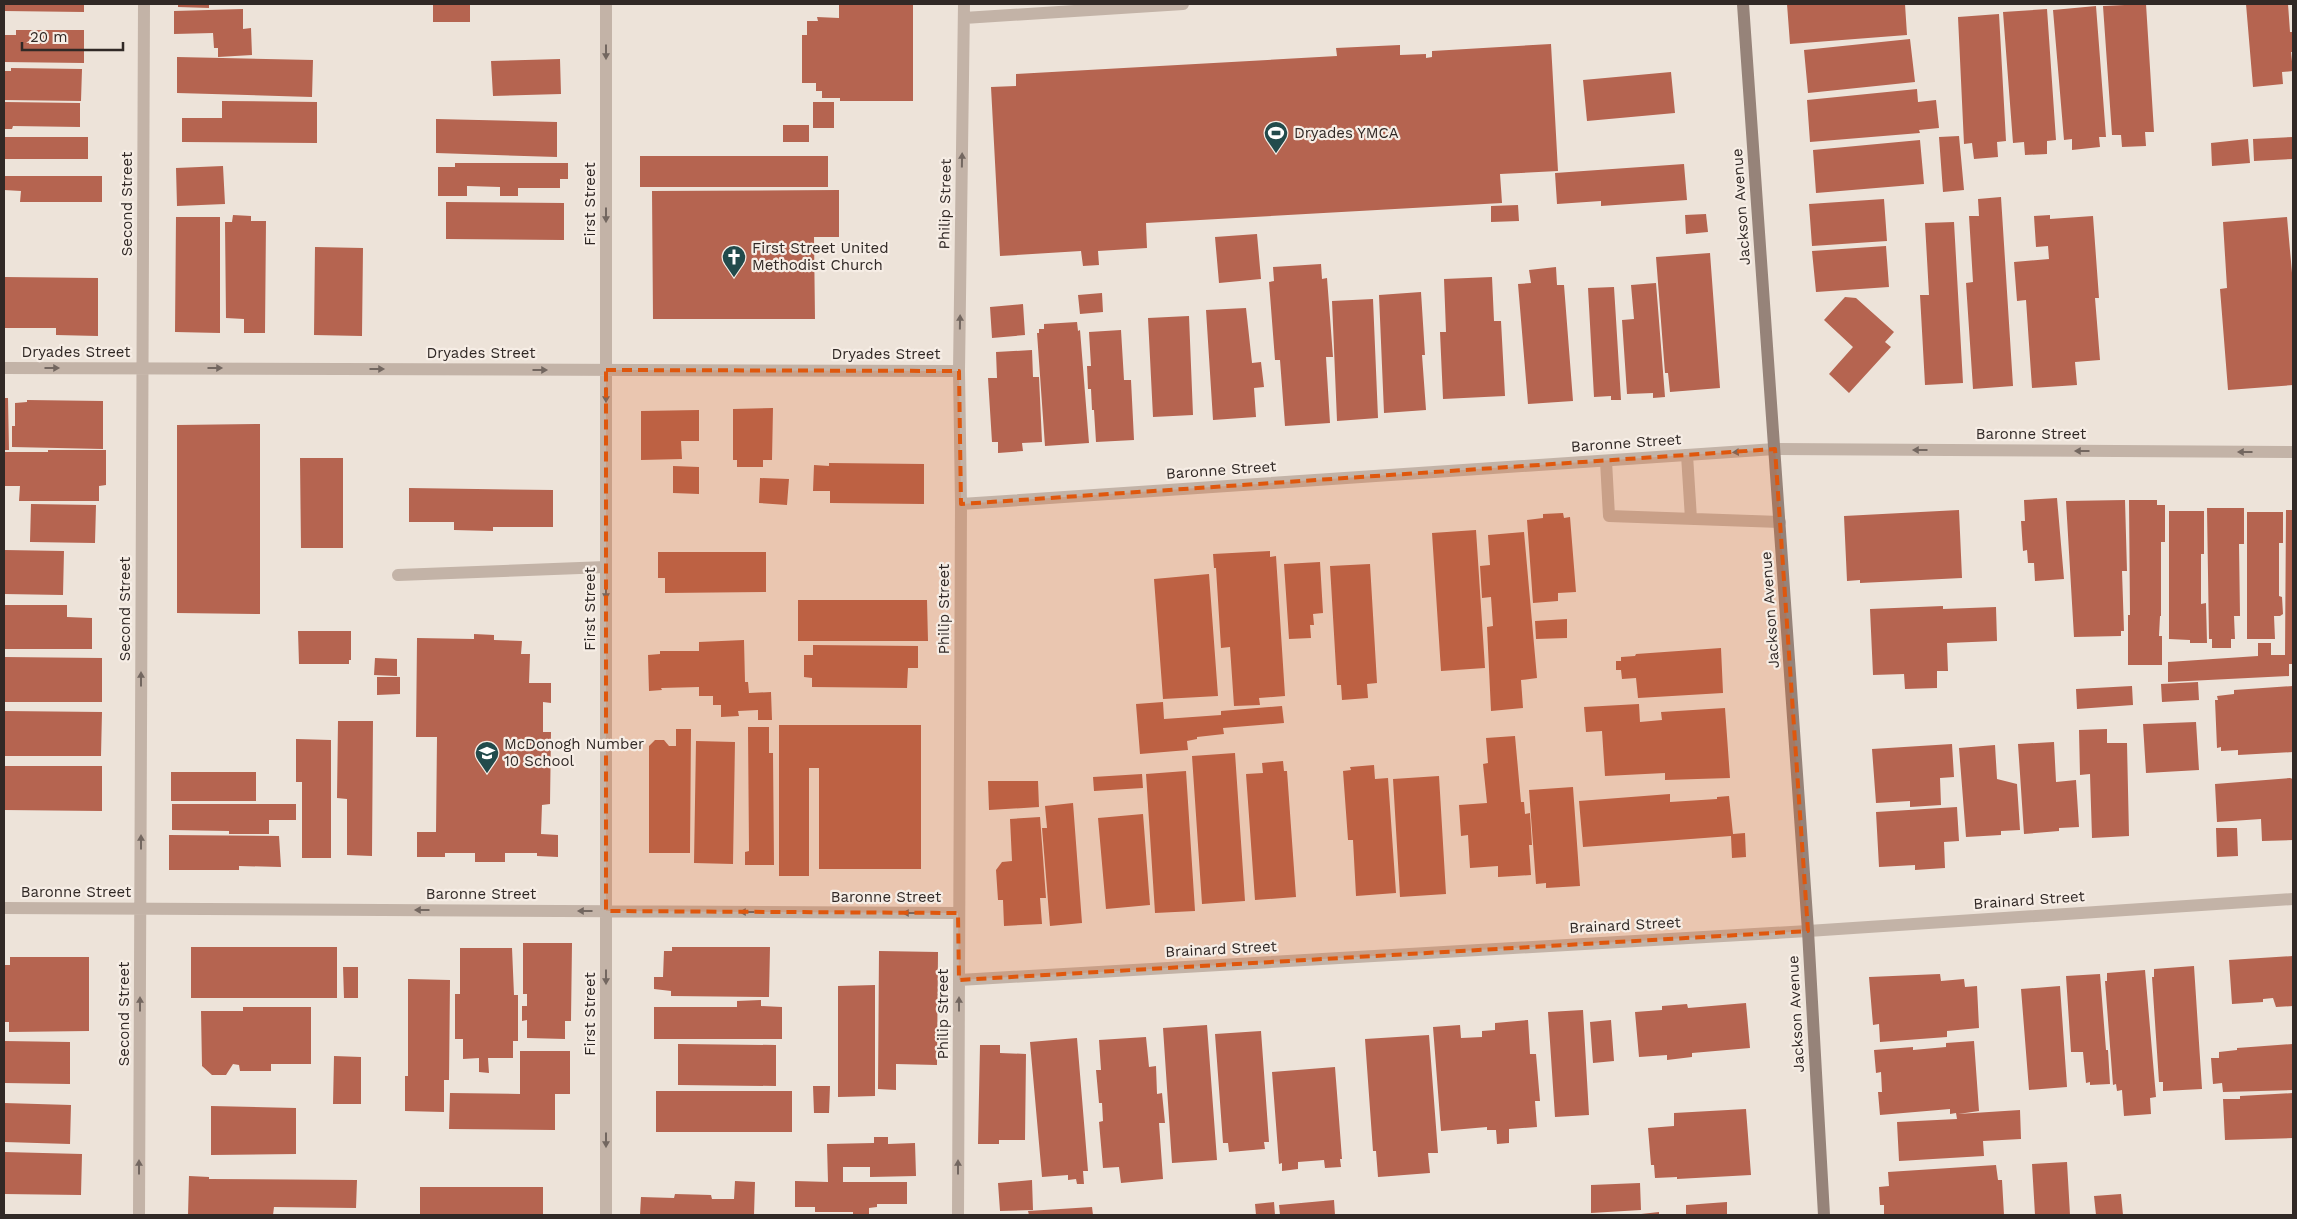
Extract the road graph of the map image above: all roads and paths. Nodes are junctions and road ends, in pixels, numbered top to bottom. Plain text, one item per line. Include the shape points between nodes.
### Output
1 (144, 4) edge
2 (606, 4) edge
3 (964, 4) edge
4 (1183, 4) edge
5 (1743, 4) edge
6 (964, 18) junction
7 (4, 368) edge
8 (143, 368) junction
9 (606, 370) junction
10 (959, 371) junction
11 (1775, 449) junction
12 (2293, 452) edge
13 (1687, 456) junction
14 (1606, 460) junction
15 (961, 504) junction
16 (1691, 519) junction
17 (1780, 522) junction
18 (606, 567) junction
19 (398, 575) dead end
20 (2293, 899) edge
21 (4, 908) edge
22 (140, 909) junction
23 (606, 911) junction
24 (958, 913) junction
25 (1808, 931) junction
26 (959, 980) junction
27 (139, 1215) edge
28 (606, 1215) edge
29 (958, 1215) edge
30 (1824, 1215) edge

1 - 8 street, Second Street
2 -> 9 street, First Street
3 - 6 street, Philip Street
4 - 6 street
5 - 11 street, Jackson Avenue
10 -> 6 street, Philip Street
7 -> 8 street, Dryades Street
8 -> 9 street, Dryades Street
22 -> 8 street, Second Street
9 - 10 street, Dryades Street
9 -> 18 street, First Street
10 - 15 street, Philip Street
12 -> 11 street, Baronne Street
11 -> 13 street, Baronne Street
11 - 17 street, Jackson Avenue
13 - 14 street, Baronne Street
13 - 16 street
14 - 15 street, Baronne Street
14 - 16 street via 1609,516
15 - 24 street, Philip Street
16 - 17 street
17 - 25 street, Jackson Avenue
18 - 19 street
18 -> 23 street, First Street
20 - 25 street, Brainard Street
21 - 22 street, Baronne Street
23 -> 22 street, Baronne Street
27 -> 22 street, Second Street
24 -> 23 street, Baronne Street
23 -> 28 street, First Street
24 - 26 street, Philip Street
25 - 26 street, Brainard Street
25 - 30 street, Jackson Avenue
29 -> 26 street, Philip Street

